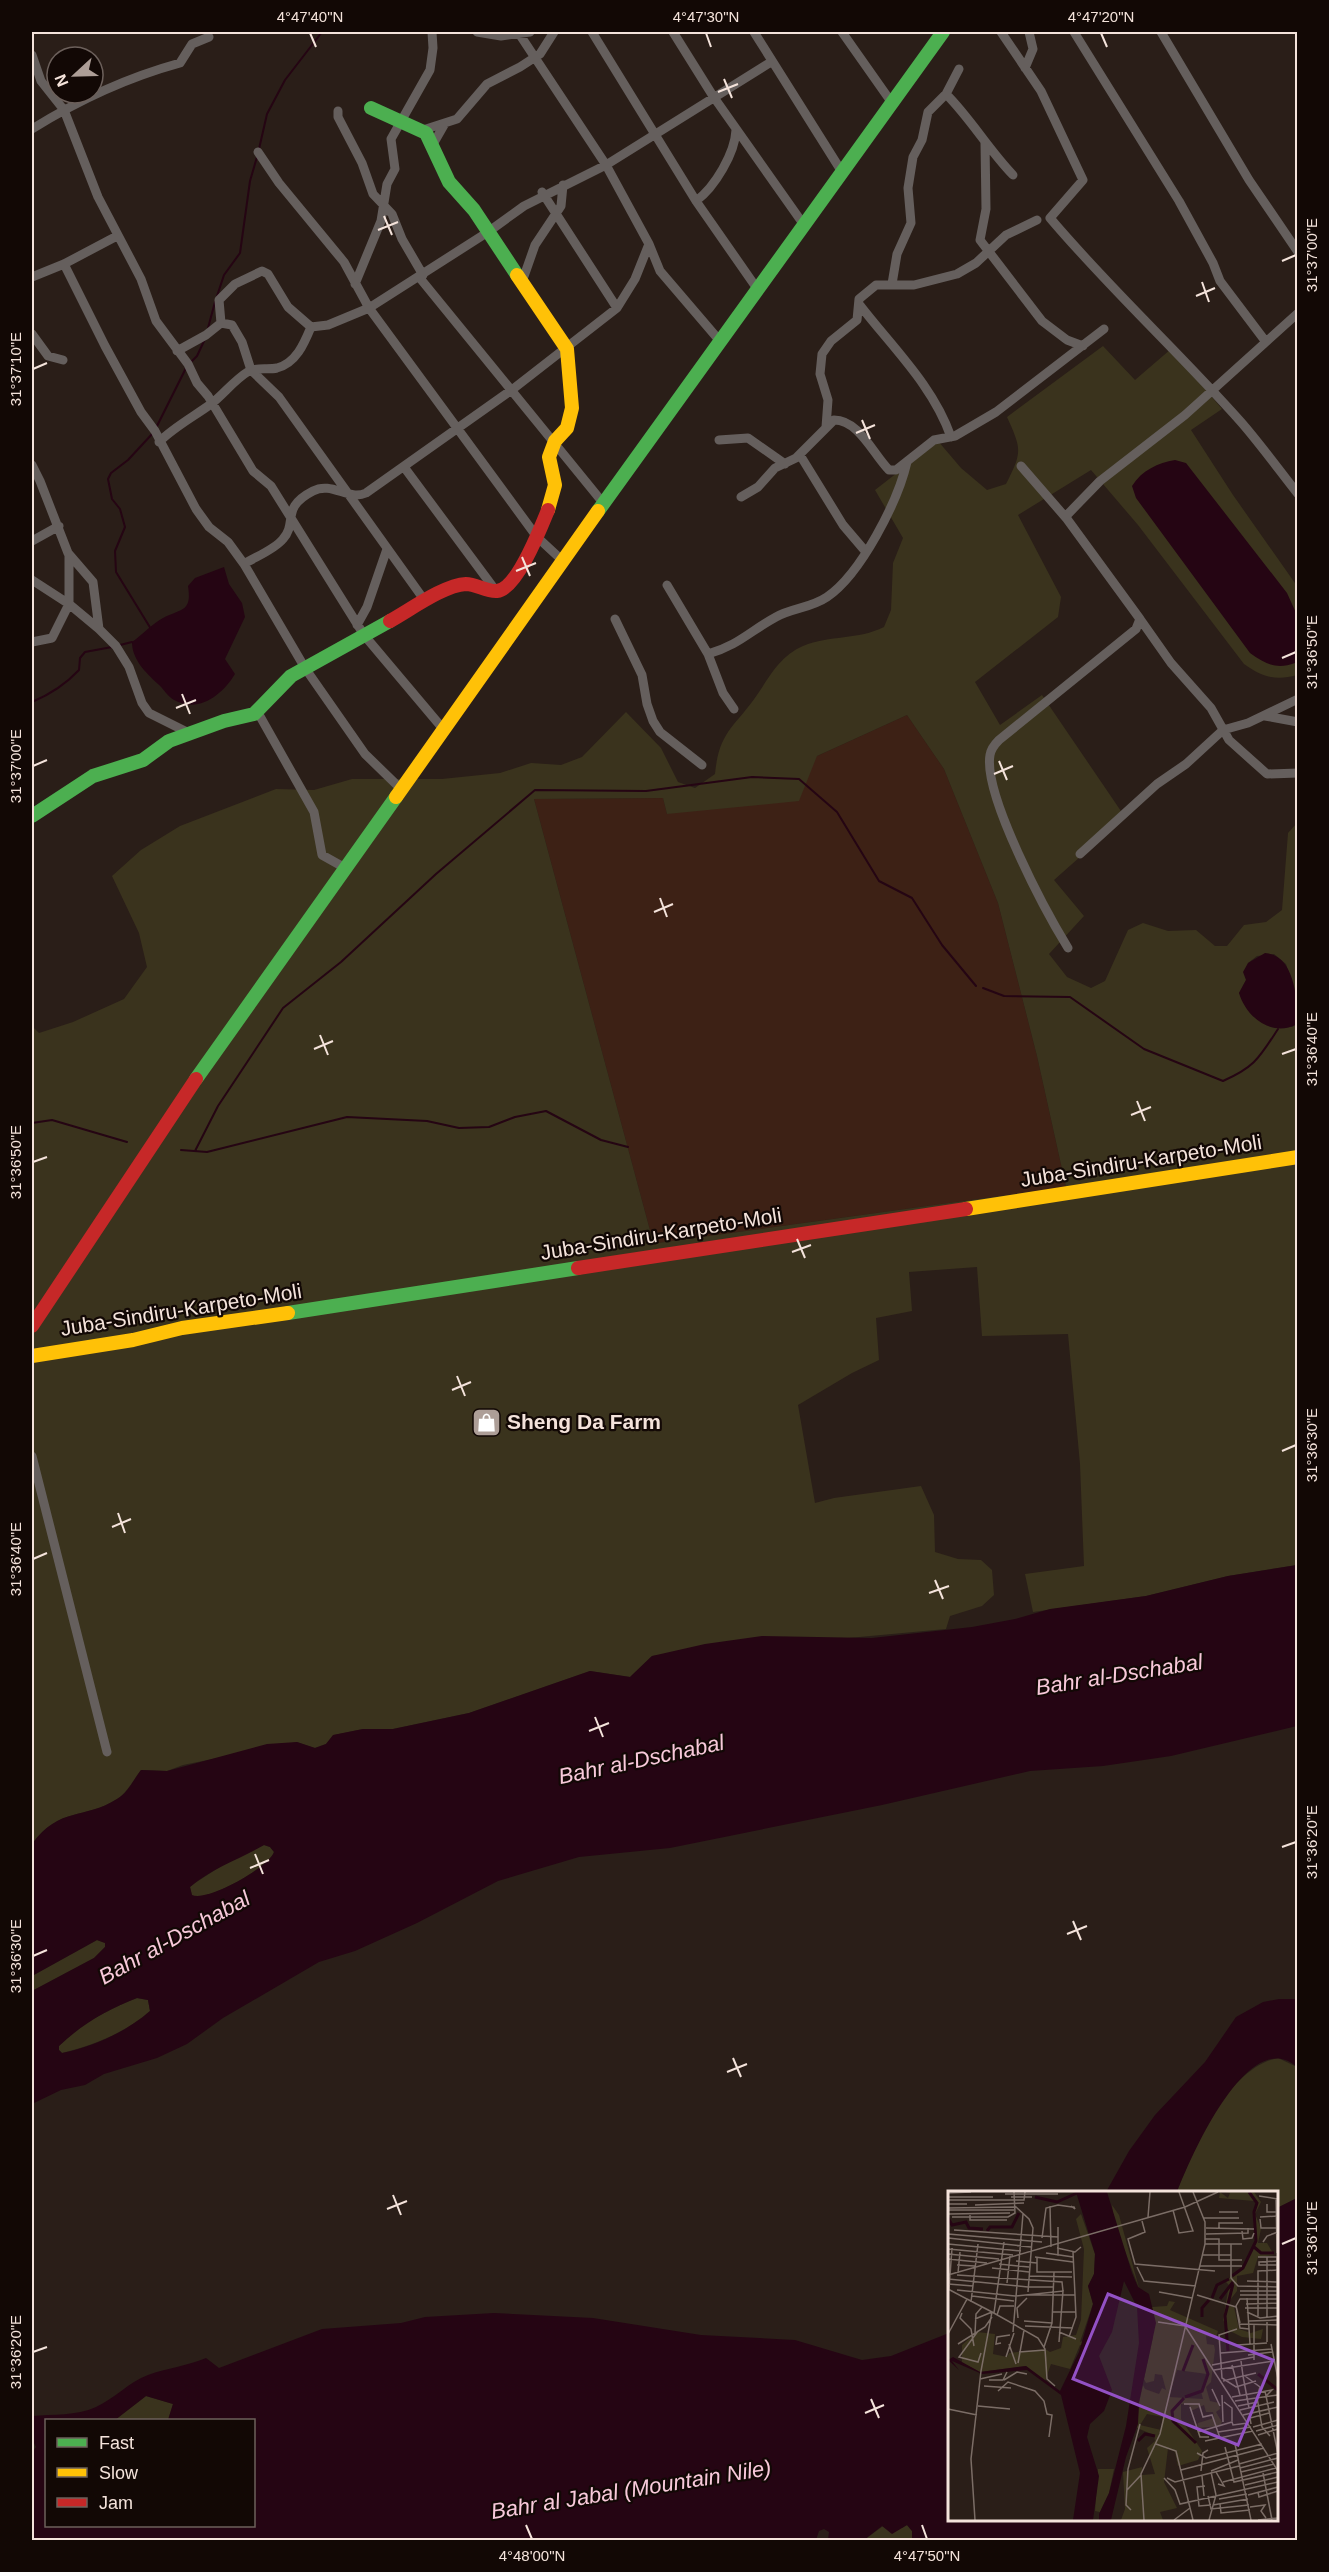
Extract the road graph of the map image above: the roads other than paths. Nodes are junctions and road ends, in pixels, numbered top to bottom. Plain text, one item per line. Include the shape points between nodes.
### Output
1 (432, 32) edge
2 (477, 32) edge
3 (519, 32) edge
4 (530, 32) edge
5 (554, 32) edge
6 (591, 32) edge
7 (673, 32) edge
8 (754, 32) edge
9 (842, 32) edge
10 (943, 32) edge
11 (1001, 32) edge
12 (1029, 32) edge
13 (1074, 32) edge
14 (1161, 32) edge
15 (209, 37) dead end
16 (32, 55) edge
17 (536, 56) junction
18 (771, 62) junction
19 (1025, 68) junction
20 (959, 69) dead end
21 (946, 94) junction
22 (713, 96) junction
23 (892, 103) junction
24 (371, 108) dead end
25 (64, 110) junction
26 (338, 111) dead end
27 (402, 120) junction
28 (444, 125) junction
29 (32, 129) edge
30 (423, 130) junction
31 (736, 130) junction
32 (656, 134) junction
33 (985, 143) junction
34 (432, 146) junction
35 (258, 152) dead end
36 (606, 165) junction
37 (842, 172) junction
38 (1013, 175) dead end
39 (563, 185) junction
40 (542, 193) junction
41 (696, 201) junction
42 (384, 207) junction
43 (556, 215) junction
44 (1037, 220) dead end
45 (804, 225) junction
46 (488, 232) junction
47 (117, 236) junction
48 (649, 244) junction
49 (988, 251) junction
50 (1298, 252) edge
51 (64, 264) junction
52 (421, 276) junction
53 (32, 277) edge
54 (355, 284) junction
55 (892, 284) junction
56 (521, 285) junction
57 (758, 290) junction
58 (859, 304) junction
59 (369, 308) junction
60 (617, 308) junction
61 (1298, 313) edge
62 (221, 323) junction
63 (311, 327) junction
64 (1104, 329) dead end
65 (32, 334) edge
66 (719, 340) junction
67 (1266, 342) junction
68 (1083, 346) junction
69 (567, 349) junction
70 (177, 351) junction
71 (63, 360) dead end
72 (251, 370) junction
73 (513, 389) junction
74 (1211, 390) junction
75 (828, 400) junction
76 (212, 403) junction
77 (842, 420) junction
78 (826, 427) junction
79 (456, 429) junction
80 (951, 437) junction
81 (719, 440) dead end
82 (555, 441) junction
83 (159, 442) junction
84 (800, 455) junction
85 (907, 462) junction
86 (785, 464) junction
87 (32, 465) edge
88 (1021, 466) dead end
89 (404, 467) junction
90 (345, 492) junction
91 (1298, 494) edge
92 (741, 497) dead end
93 (604, 504) junction
94 (289, 518) junction
95 (1067, 519) junction
96 (58, 526) junction
97 (537, 537) junction
98 (32, 541) edge
99 (387, 549) junction
100 (866, 552) junction
101 (68, 553) junction
102 (564, 562) junction
103 (244, 564) junction
104 (32, 580) edge
105 (667, 585) dead end
106 (496, 591) junction
107 (425, 602) junction
108 (69, 604) junction
109 (615, 619) dead end
110 (1140, 619) junction
111 (99, 629) junction
112 (361, 630) junction
113 (32, 642) edge
114 (708, 654) junction
115 (304, 668) junction
116 (1298, 699) edge
117 (734, 709) dead end
118 (257, 711) junction
119 (1263, 716) junction
120 (1298, 722) edge
121 (444, 730) junction
122 (1223, 730) junction
123 (189, 733) junction
124 (702, 765) dead end
125 (1298, 773) edge
126 (402, 790) junction
127 (32, 816) edge
128 (1080, 854) dead end
129 (347, 869) junction
130 (1068, 948) dead end
131 (1298, 1157) edge
132 (32, 1326) edge
133 (32, 1356) edge
134 (32, 1456) edge
135 (107, 1752) dead end

1 - 27 street via 430,70
2 - 3 street via 501,36
3 - 4 street
3 - 17 street
5 - 17 street
6 - 32 street
7 - 22 street
8 - 18 street
9 - 23 street
10 - 23 main road
11 - 19 street
12 - 19 street via 1032,49
13 - 67 street via 1179,201 1220,281
14 - 50 street via 1249,180
15 - 25 street via 192,44 180,63 144,74
16 - 25 street via 41,81
17 - 28 street via 487,84 464,113
17 - 36 street
18 - 22 street
18 - 37 street
19 - 74 street via 1041,91 1083,180 1050,218 1090,266
20 - 21 street
21 - 33 street
21 - 55 street via 928,112 922,140 913,157 908,188 911,223 897,254
22 - 31 street
22 - 32 street
23 - 37 main road
24 - 27 main road
25 - 29 street
25 - 47 street via 83,163
26 - 42 street via 373,194
27 - 30 main road
27 - 42 street via 391,139 394,169
28 - 30 street
28 - 34 street
30 - 34 main road
31 - 41 street via 731,154 711,188
31 - 45 street
32 - 36 street
32 - 41 street
33 - 38 street
33 - 49 street via 986,209 979,236
34 - 46 main road via 456,192
35 - 54 street via 334,247
36 - 39 street
36 - 48 street
37 - 45 main road
39 - 40 street
39 - 43 street
40 - 43 street
40 - 46 street
41 - 57 street
42 - 52 street via 392,214
42 - 54 street
43 - 56 street via 535,245
43 - 60 street
44 - 49 street via 1006,235
45 - 57 main road
46 - 52 street
46 - 56 main road
47 - 51 street
47 - 70 street via 141,279 156,321
48 - 60 street
48 - 66 street via 660,271
49 - 55 street via 957,274 914,285
49 - 68 street via 1042,321 1067,340
51 - 53 street
51 - 83 street
52 - 59 street
52 - 73 street
54 - 59 street
55 - 58 street via 869,290
56 - 69 main road
57 - 66 main road
58 - 75 street via 857,320 831,341 822,354 820,374
58 - 80 street via 917,375
59 - 63 street via 328,325
59 - 79 street
60 - 69 street
61 - 67 street
62 - 63 street via 219,300 235,284 262,271 268,274 288,307
62 - 70 street
62 - 72 street via 232,326
63 - 72 street via 302,348 291,359 278,368
64 - 68 street
65 - 71 street via 48,356
66 - 93 main road
67 - 74 street
68 - 80 street via 996,412
69 - 73 street
69 - 82 main road via 572,408 567,428
70 - 76 street
72 - 76 street
72 - 90 street via 279,397
73 - 79 street
73 - 82 street
74 - 91 street
74 - 95 street via 1156,439 1100,481
75 - 77 street
75 - 78 street
76 - 83 street
76 - 94 street via 253,471 271,486
77 - 78 street via 831,421
77 - 85 street via 854,428 890,470
78 - 84 street
79 - 89 street
79 - 97 street
80 - 85 street via 934,440
81 - 86 street via 748,438
82 - 93 street
82 - 97 main road via 549,458 555,485
83 - 103 street via 196,509
84 - 86 street
84 - 100 street via 843,525
85 - 100 street via 897,499
86 - 92 street
87 - 96 street
88 - 95 street
89 - 90 street via 359,496
89 - 106 street
90 - 94 street via 327,487 315,490 295,503
90 - 99 street
93 - 102 main road
94 - 103 street via 282,540
94 - 112 street
95 - 110 street
96 - 98 street
96 - 101 street
97 - 102 street
97 - 106 main road via 512,581
99 - 107 street
99 - 112 street
100 - 114 street via 829,595 814,605 779,615 738,644
101 - 108 street
101 - 111 street via 93,582
102 - 121 main road
103 - 115 street
104 - 108 street
105 - 114 street
106 - 107 main road via 466,584
107 - 112 main road
108 - 111 street
108 - 113 street via 52,638
109 - 124 street via 642,675 653,721 660,732
110 - 122 street via 1171,663 1211,708
110 - 130 street via 1136,629 999,740 990,756 994,791 1008,832
111 - 123 street via 129,667 146,710
112 - 115 main road
112 - 121 street
114 - 117 street via 718,683
115 - 118 main road via 283,682
115 - 126 street via 365,754
116 - 119 street
118 - 123 main road
118 - 129 street via 314,812 322,855
119 - 120 street
119 - 122 street
121 - 126 main road
122 - 125 street via 1240,752 1267,774
122 - 128 street
123 - 127 main road via 169,741 143,760 93,776
126 - 129 main road
129 - 132 main road via 168,1119
131 - 133 main road, Juba-Sindiru-Karpeto-Moli via 182,1329
134 - 135 street

